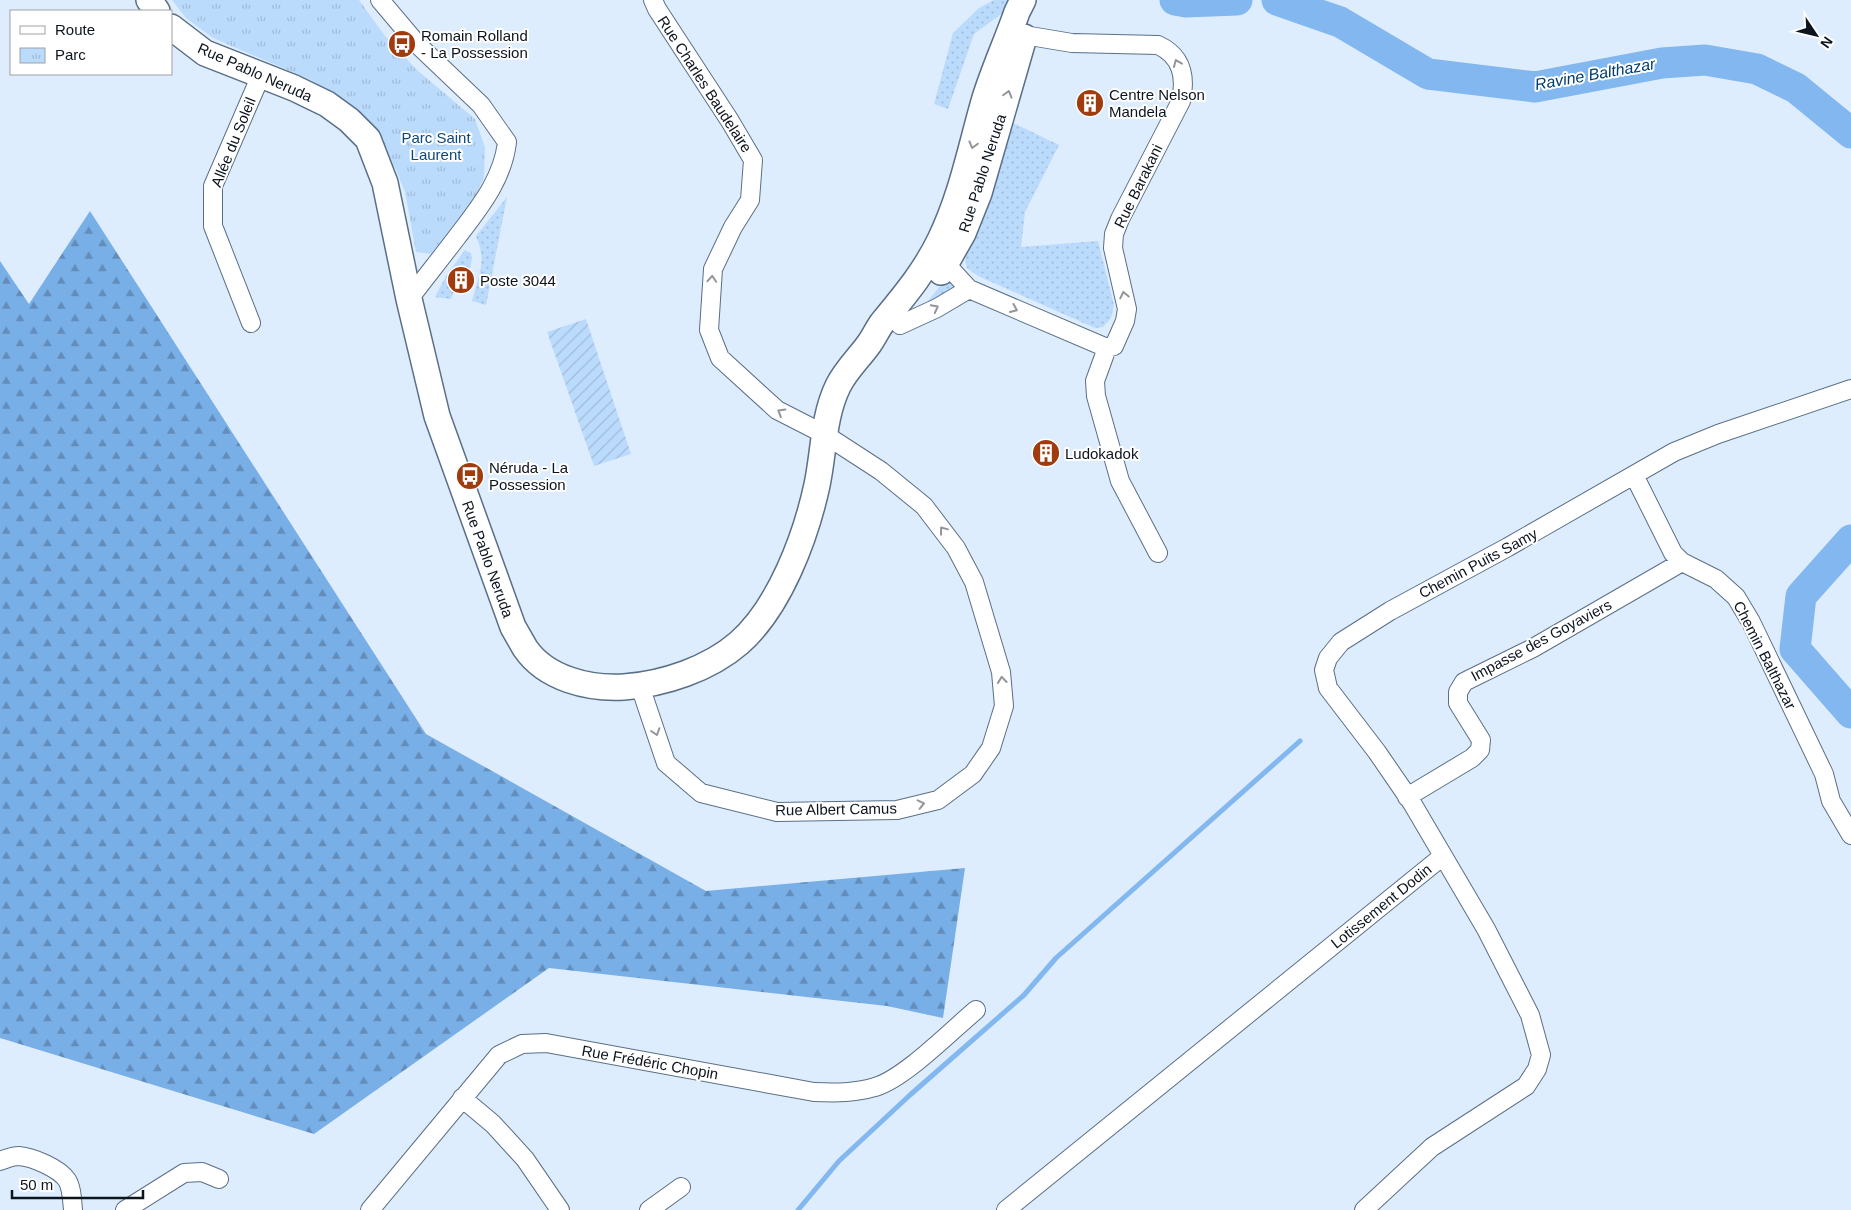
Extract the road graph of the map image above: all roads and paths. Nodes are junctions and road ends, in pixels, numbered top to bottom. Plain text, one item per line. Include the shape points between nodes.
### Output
1 (380, 0) edge
2 (653, 0) edge
3 (1023, 0) edge
4 (1033, 0) edge
5 (172, 28) edge
6 (1024, 35) junction
7 (260, 75) junction
8 (940, 240) junction
9 (946, 264) junction
10 (969, 289) junction
11 (409, 299) junction
12 (252, 323) dead end
13 (900, 325) junction
14 (870, 344) junction
15 (1106, 348) junction
16 (1851, 389) edge
17 (824, 434) junction
18 (1634, 475) junction
19 (1158, 553) dead end
20 (1682, 562) junction
21 (640, 686) junction
22 (1407, 797) junction
23 (1851, 835) edge
24 (1443, 856) junction
25 (976, 1010) dead end
26 (462, 1098) junction
27 (0, 1161) edge
28 (219, 1179) dead end
29 (681, 1187) dead end
30 (73, 1210) edge
31 (125, 1210) edge
32 (370, 1210) edge
33 (560, 1210) edge
34 (649, 1210) edge
35 (1006, 1210) edge
36 (1364, 1210) edge

1 - 11 street via 418,44 481,105 507,142 506,156 495,182 477,211
17 -> 2 street, Rue Charles Baudelaire via 777,410 720,358 709,330 713,269 750,200 753,160
3 -> 8 main road, Rue Pablo Neruda via 986,96 963,181
4 - 6 main road, Rue Pablo Neruda
5 - 7 main road, Rue Pablo Neruda via 205,53
9 -> 6 main road, Rue Pablo Neruda via 979,193
15 -> 6 street, Rue Barakani via 1114,346 1127,309 1113,248 1114,234 1181,101 1183,82 1180,68 1175,56 1158,45 1072,43
7 - 11 main road, Rue Pablo Neruda via 327,104 368,139 385,183
7 - 12 street, Allée du Soleil via 213,186 213,226
8 - 9 street
8 - 14 main road, Rue Pablo Neruda via 908,294 881,325
9 - 10 street
9 - 13 main road, Rue Pablo Neruda
13 -> 10 street
10 -> 15 street
11 - 21 main road, Rue Pablo Neruda via 438,421 513,627 526,650 551,673 568,680 607,688
13 - 14 main road, Rue Pablo Neruda
14 - 17 main road, Rue Pablo Neruda via 838,385
15 - 19 street via 1096,382 1096,396 1120,481
16 - 18 street, Chemin Puits Samy via 1718,434 1674,452
17 - 21 main road, Rue Pablo Neruda via 808,521 785,577 758,623 740,643 719,658 687,673
21 -> 17 street, Rue Albert Camus via 666,763 701,793 778,812 897,810 938,800 974,774 991,748 1004,706 1001,672 974,582 956,548 924,506 881,471
18 - 20 street, Chemin Balthazar via 1672,553
18 - 22 street, Chemin Puits Samy via 1390,611 1341,642 1328,658 1324,670 1328,688
20 - 22 street, Impasse des Goyaviers via 1533,648 1464,682 1458,692 1458,703 1481,740 1480,750
20 - 23 street, Chemin Balthazar via 1716,579 1736,597 1824,774 1831,801
22 - 24 street, Chemin Puits Samy
24 - 35 street, Lotissement Dodin
24 - 36 street, Lotissement Dodin via 1486,929 1530,1015 1541,1055 1526,1086 1432,1147
25 - 26 street, Rue Frédéric Chopin via 906,1070 878,1087 847,1094 814,1092 546,1043 522,1044 498,1055
26 - 32 street, Rue Frédéric Chopin
26 - 33 street via 494,1124 525,1159
27 - 30 street via 19,1156 57,1170 66,1179
28 - 31 street via 202,1172 184,1173
29 - 34 street

